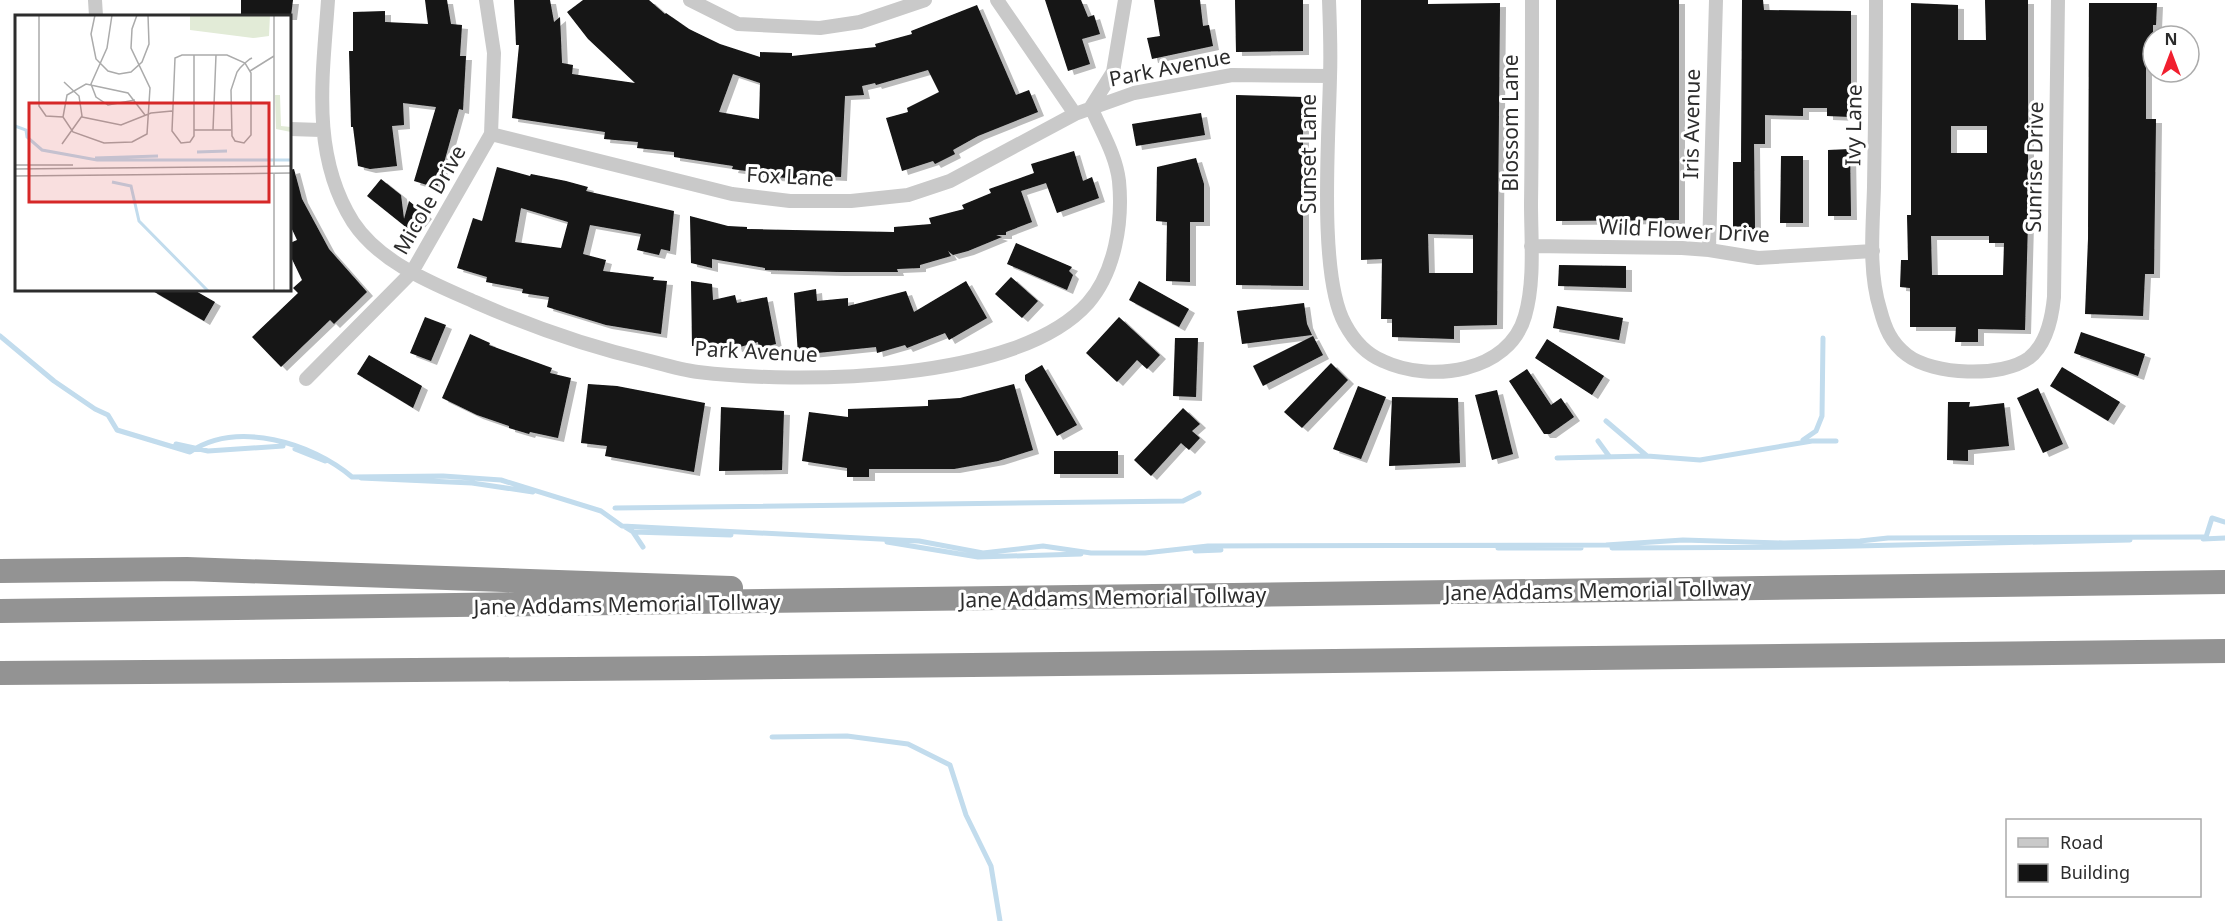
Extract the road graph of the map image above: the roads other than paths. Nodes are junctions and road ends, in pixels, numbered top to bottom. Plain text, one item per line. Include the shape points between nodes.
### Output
1 (95, 0) edge
2 (328, 0) edge
3 (486, 0) edge
4 (690, 0) edge
5 (925, 0) edge
6 (997, 0) edge
7 (1125, 0) edge
8 (1329, 0) edge
9 (1532, 0) edge
10 (1716, 0) edge
11 (1876, 0) edge
12 (2058, 0) edge
13 (96, 15) edge
14 (1330, 76) junction
15 (1091, 107) junction
16 (1075, 114) junction
17 (291, 129) edge
18 (321, 129) junction
19 (491, 134) junction
20 (1531, 246) junction
21 (1709, 250) junction
22 (1873, 251) junction
23 (412, 272) junction
24 (306, 379) dead end
25 (0, 572) edge
26 (2225, 582) edge
27 (950, 600) junction
28 (0, 611) edge
29 (2225, 651) edge
30 (0, 673) edge

1 - 13 street
2 - 18 street, Park Avenue
3 - 19 street, Micole Drive via 494,53
4 - 5 street via 738,24 820,28 860,22
6 - 16 street
7 - 15 street via 1113,72
8 - 14 street, Sunset Lane
9 - 20 street, Blossom Lane
10 - 21 street, Iris Avenue
11 - 22 street, Ivy Lane
12 - 22 street, Sunrise Drive via 2054,297 2047,333 2029,358 2005,369 1958,371 1908,357 1887,331 1877,296
14 - 15 street, Park Avenue via 1232,75 1142,92
14 - 20 street, Sunset Lane via 1330,257 1338,307 1350,333 1370,353 1407,369 1435,371 1478,365 1503,351 1522,325 1528,304
15 - 16 street, Park Avenue
15 - 23 street, Park Avenue via 1114,157 1119,182 1117,236 1106,277 1076,315 1036,342 966,361 829,377 695,372 598,349 540,330
16 - 19 street, Fox Lane via 950,181 908,195 851,201 790,201 732,194
17 - 18 street
18 - 23 street, Park Avenue via 324,150 353,221 369,243
19 - 23 street, Micole Drive
20 - 21 street, Wild Flower Drive
21 - 22 street, Wild Flower Drive via 1758,258
23 - 24 street, Micole Drive
25 - 27 highway via 245,570
26 - 27 highway, Jane Addams Memorial Tollway
27 - 28 highway, Jane Addams Memorial Tollway
29 - 30 highway

